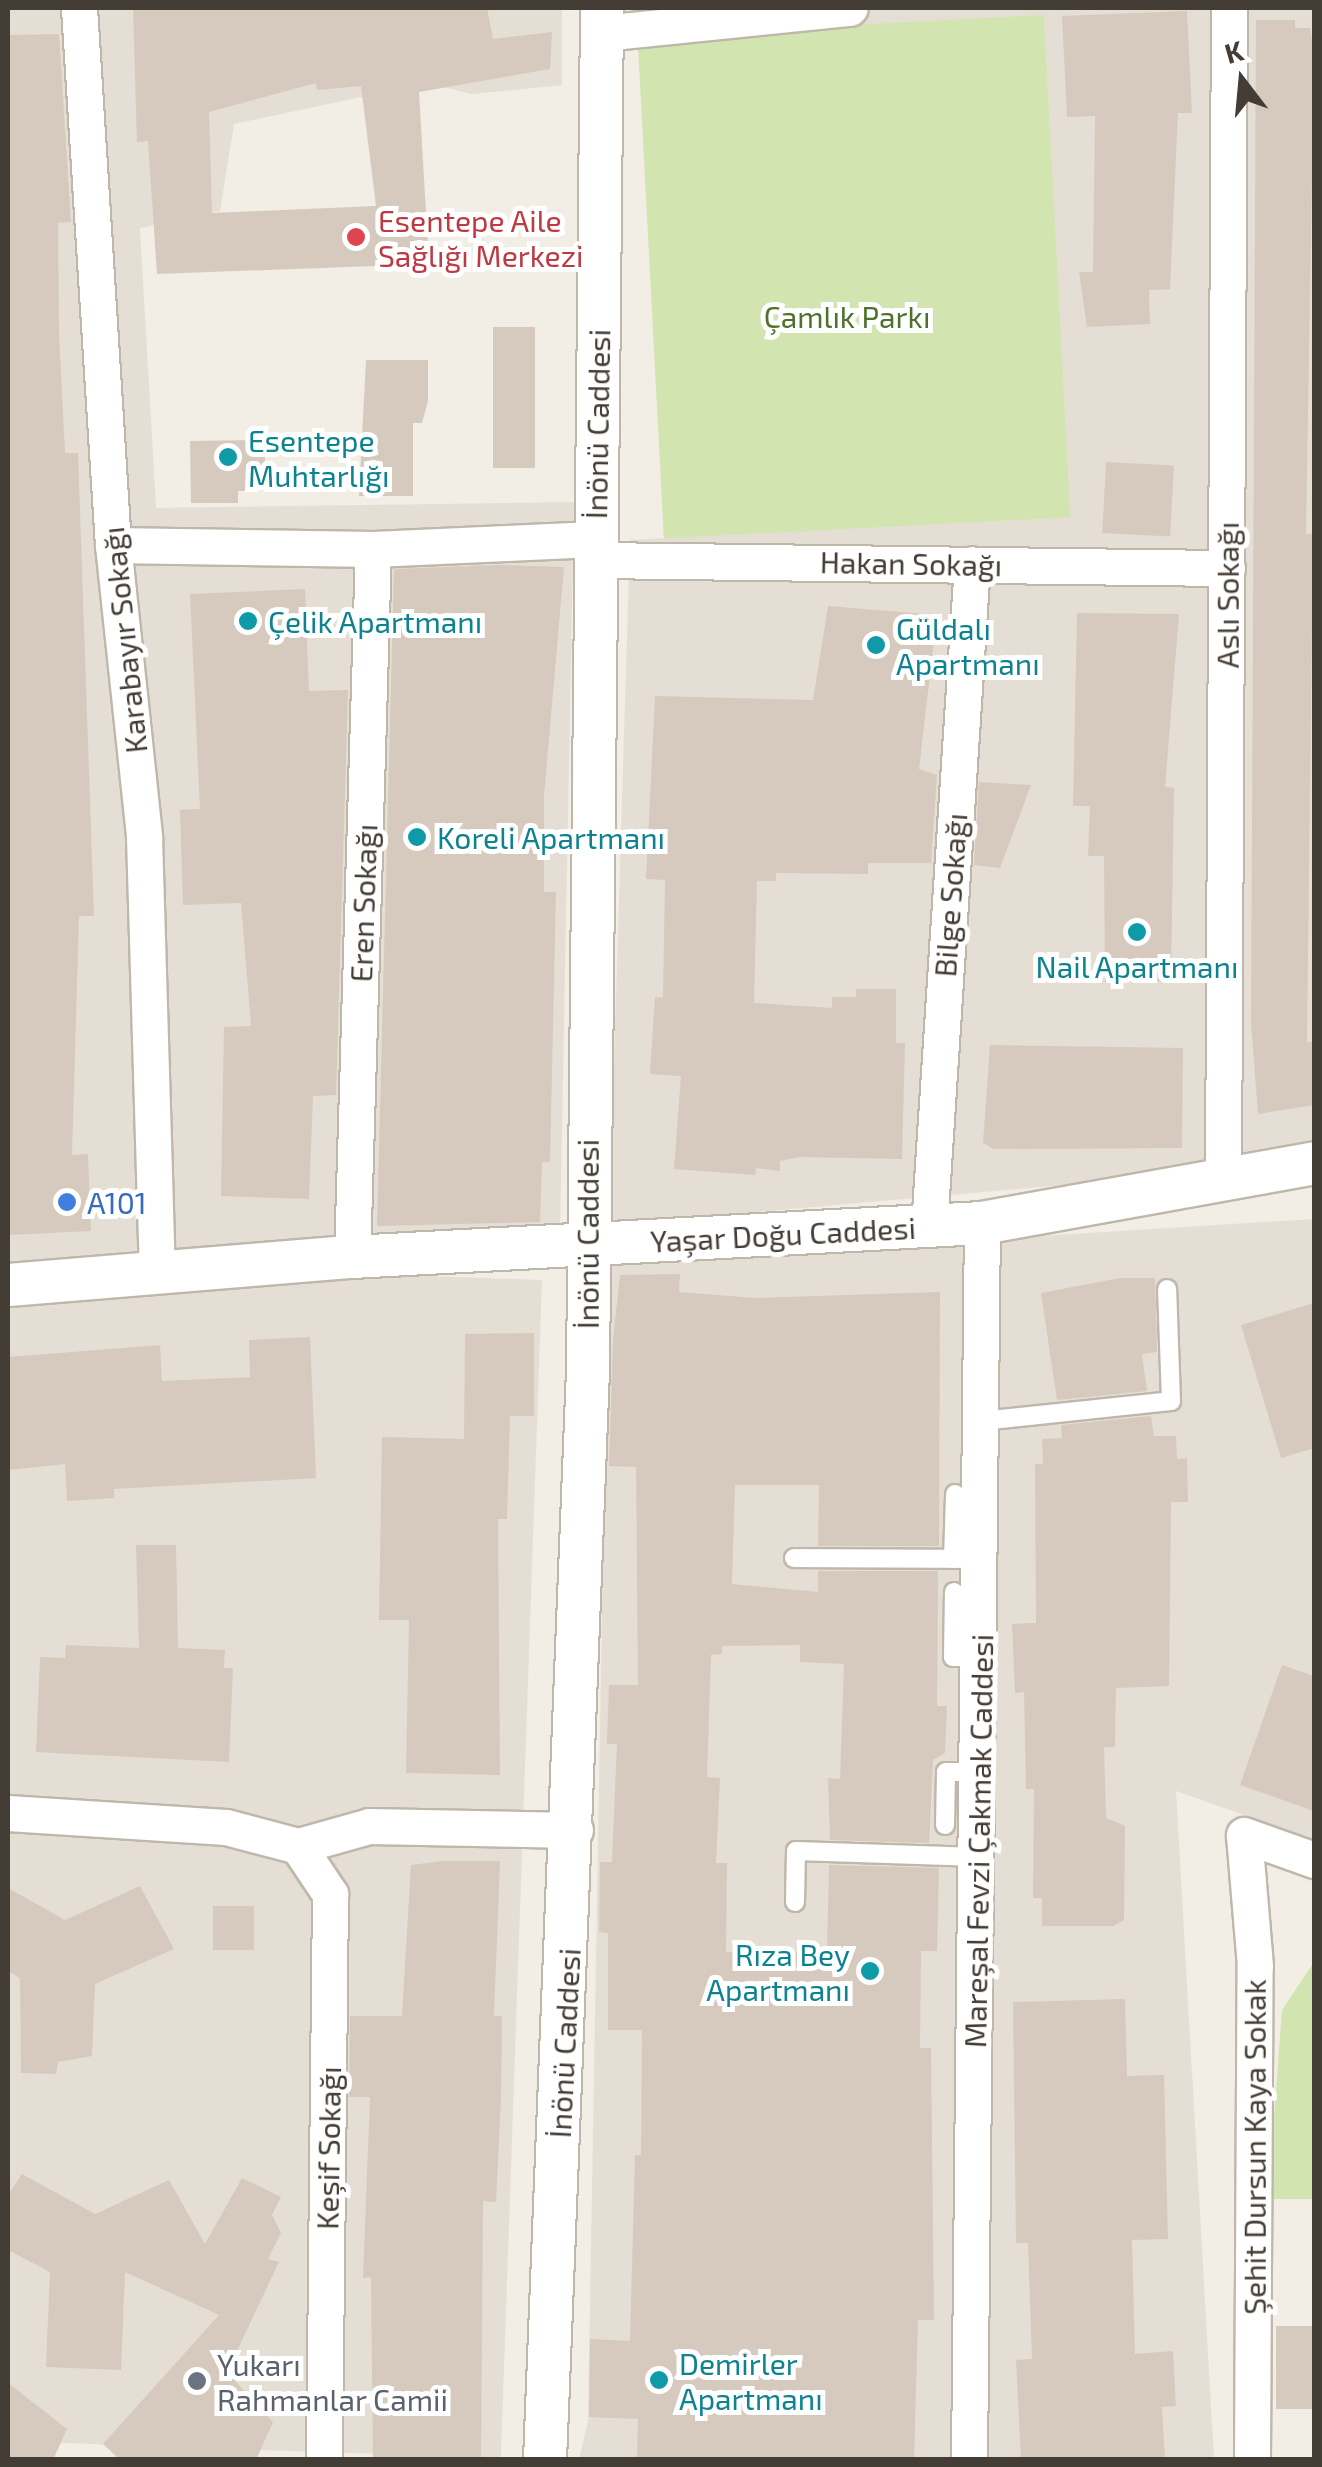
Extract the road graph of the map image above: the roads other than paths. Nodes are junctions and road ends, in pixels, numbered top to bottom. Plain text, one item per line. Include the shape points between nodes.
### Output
1 (79, 8) edge
2 (850, 8) edge
3 (1229, 8) edge
4 (602, 20) edge
5 (113, 544) junction
6 (374, 548) junction
7 (596, 550) junction
8 (972, 564) junction
9 (1228, 568) junction
10 (1314, 1163) edge
11 (1223, 1182) junction
12 (982, 1223) junction
13 (929, 1227) junction
14 (586, 1243) junction
15 (352, 1257) junction
16 (157, 1272) junction
17 (8, 1285) edge
18 (1167, 1288) dead end
19 (981, 1421) junction
20 (955, 1494) dead end
21 (794, 1558) dead end
22 (967, 1559) junction
23 (954, 1592) dead end
24 (980, 1657) junction
25 (980, 1772) junction
26 (8, 1813) edge
27 (945, 1825) dead end
28 (575, 1830) junction
29 (298, 1846) junction
30 (979, 1858) junction
31 (1314, 1860) edge
32 (795, 1902) dead end
33 (324, 2460) edge
34 (545, 2460) edge
35 (970, 2460) edge
36 (1252, 2460) edge

1 - 5 street, Karabayır Sokağı
2 - 4 street
3 - 9 street, Aslı Sokağı
4 - 7 street, İnönü Caddesi
5 - 6 street, Hakan Sokağı
5 - 16 street, Karabayır Sokağı via 144,838
6 - 7 street, Hakan Sokağı
6 - 15 street, Eren Sokağı
7 - 8 street, Hakan Sokağı
7 - 14 street, İnönü Caddesi
8 - 9 street, Hakan Sokağı
8 - 13 street, Bilge Sokağı
9 - 11 street, Aslı Sokağı
10 - 11 street, Yaşar Doğu Caddesi
11 - 12 street, Yaşar Doğu Caddesi
12 - 13 street, Yaşar Doğu Caddesi
12 - 19 street, Mareşal Fevzi Çakmak Caddesi
13 - 14 street, Yaşar Doğu Caddesi
14 - 15 street, Yaşar Doğu Caddesi
14 - 28 street, İnönü Caddesi
15 - 16 street, Yaşar Doğu Caddesi
16 - 17 street, Yaşar Doğu Caddesi
18 - 19 lane via 1171,1401
19 - 22 street, Mareşal Fevzi Çakmak Caddesi
20 - 22 lane
21 - 22 lane
22 - 24 street, Mareşal Fevzi Çakmak Caddesi
23 - 24 lane via 954,1657
24 - 25 street, Mareşal Fevzi Çakmak Caddesi
25 - 27 lane via 946,1772
25 - 30 street, Mareşal Fevzi Çakmak Caddesi
26 - 29 street via 226,1827
28 - 29 street via 369,1826
28 - 34 street, İnönü Caddesi
29 - 33 street, Keşif Sokağı via 330,1894
30 - 32 lane via 796,1851
30 - 35 street, Mareşal Fevzi Çakmak Caddesi
31 - 36 street, Şehit Dursun Kaya Sokak via 1244,1835 1255,1966

